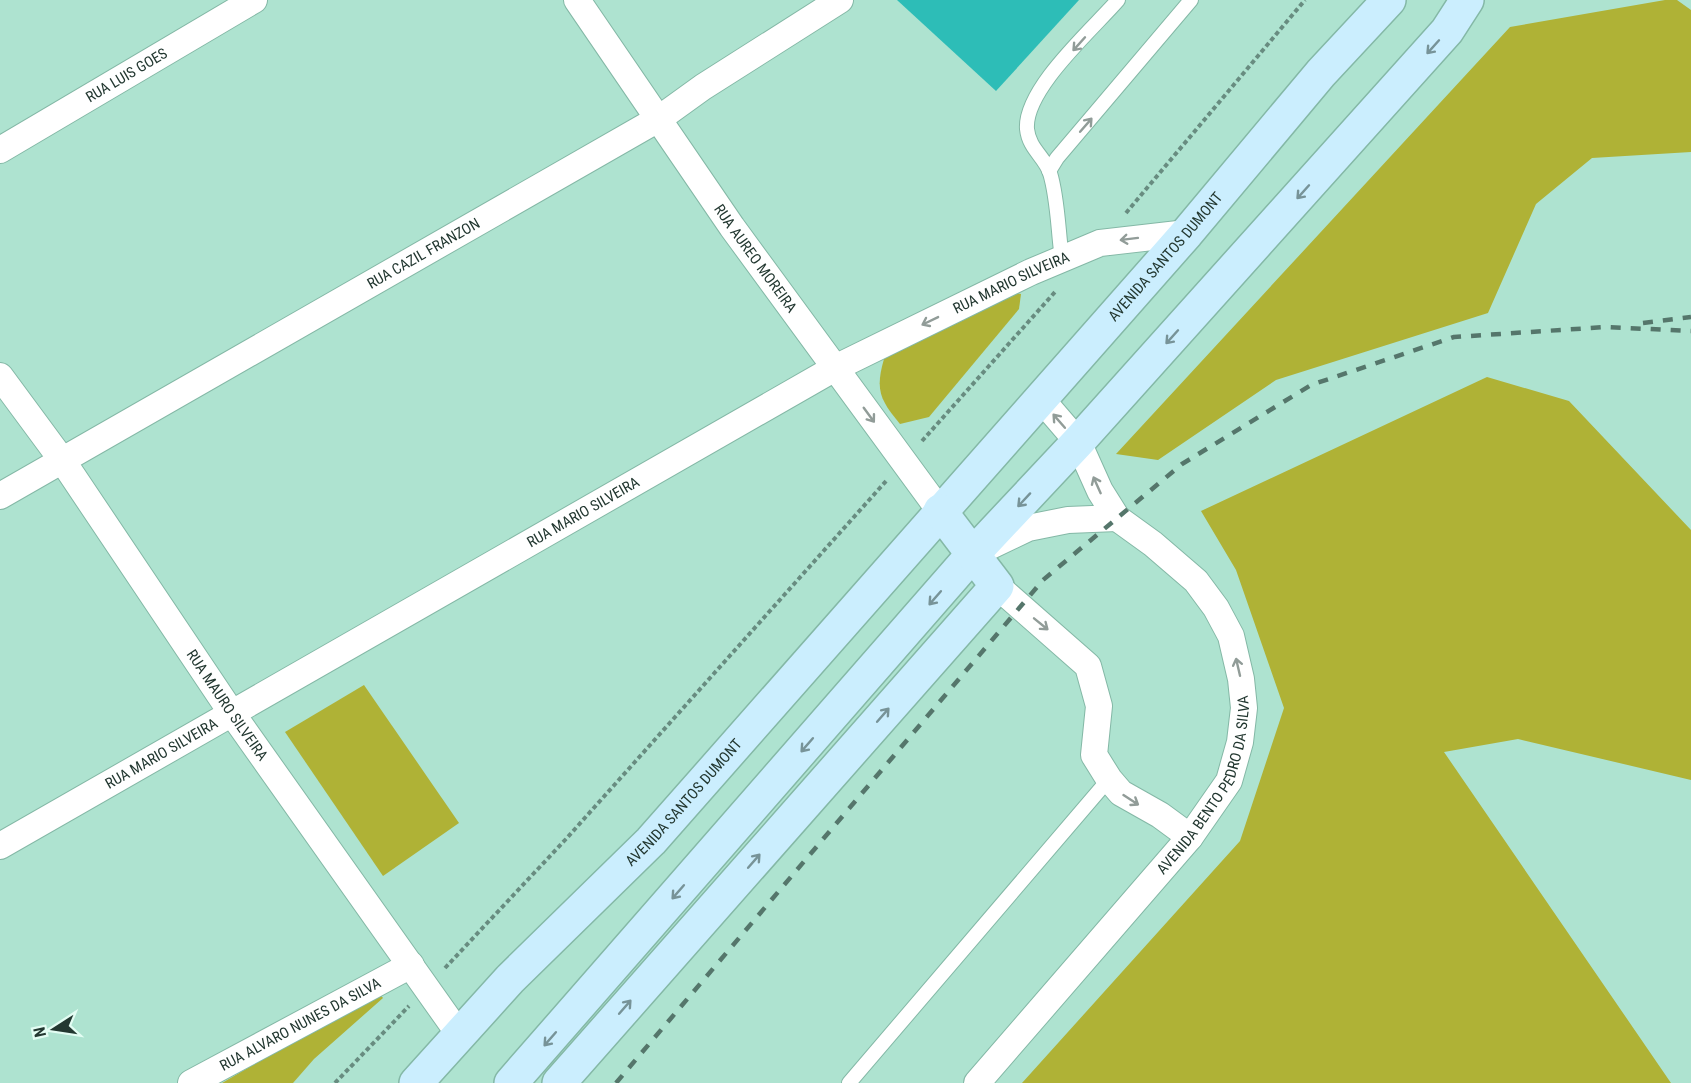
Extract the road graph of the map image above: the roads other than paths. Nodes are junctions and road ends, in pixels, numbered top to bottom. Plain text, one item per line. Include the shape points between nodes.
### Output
1 (254, 0) edge
2 (578, 0) edge
3 (840, 0) edge
4 (1118, 0) edge
5 (1191, 0) edge
6 (1389, 0) edge
7 (1467, 0) edge
8 (660, 118) junction
9 (0, 150) edge
10 (1050, 171) junction
11 (1187, 232) junction
12 (1062, 259) junction
13 (835, 368) junction
14 (0, 376) edge
15 (1041, 399) junction
16 (1078, 442) junction
17 (62, 460) junction
18 (0, 496) edge
19 (940, 511) junction
20 (1117, 518) junction
21 (973, 554) junction
22 (997, 586) junction
23 (231, 712) junction
24 (1109, 779) junction
25 (1190, 837) junction
26 (0, 846) edge
27 (411, 965) junction
28 (459, 1034) junction
29 (191, 1083) edge
30 (416, 1083) edge
31 (512, 1083) edge
32 (559, 1083) edge
33 (849, 1083) edge
34 (977, 1083) edge

1 - 9 street, RUA LUIS GOES
2 - 8 street, RUA AUREO MOREIRA
3 - 8 street, RUA CAZIL FRANZON
4 -> 10 lane via 1047,80 1030,105 1027,128 1033,150
10 -> 5 lane
6 - 11 main road, AVENIDA SANTOS DUMONT
7 -> 16 main road via 1447,31
8 - 13 street, RUA AUREO MOREIRA
8 - 17 street, RUA CAZIL FRANZON
10 - 12 lane
11 -> 12 street, RUA MARIO SILVEIRA via 1100,243
11 - 15 main road, AVENIDA SANTOS DUMONT
12 -> 13 street, RUA MARIO SILVEIRA
13 -> 19 street, RUA AUREO MOREIRA
13 - 23 street, RUA MARIO SILVEIRA
14 - 17 street, RUA MAURO SILVEIRA
16 -> 15 street, AVENIDA BENTO PEDRO DA SILVA
15 - 19 main road, AVENIDA SANTOS DUMONT
20 -> 16 street, AVENIDA BENTO PEDRO DA SILVA
16 -> 21 main road
17 - 18 street, RUA CAZIL FRANZON
17 - 23 street, RUA MAURO SILVEIRA
19 - 21 main road
19 - 28 main road, AVENIDA SANTOS DUMONT via 651,841
20 - 21 street via 1068,520 1028,528
25 -> 20 street, AVENIDA BENTO PEDRO DA SILVA via 1229,781 1244,708 1239,668 1231,636 1196,581
21 - 22 main road
21 -> 31 main road
22 -> 24 street via 1088,666 1099,706 1094,755
32 -> 22 main road
23 - 26 street, RUA MARIO SILVEIRA
23 - 27 street, RUA MAURO SILVEIRA
24 -> 25 street via 1121,793
24 - 33 lane
25 - 34 street, AVENIDA BENTO PEDRO DA SILVA
27 - 28 street, RUA MAURO SILVEIRA
27 - 29 street, RUA ALVARO NUNES DA SILVA
28 - 30 main road, AVENIDA SANTOS DUMONT

